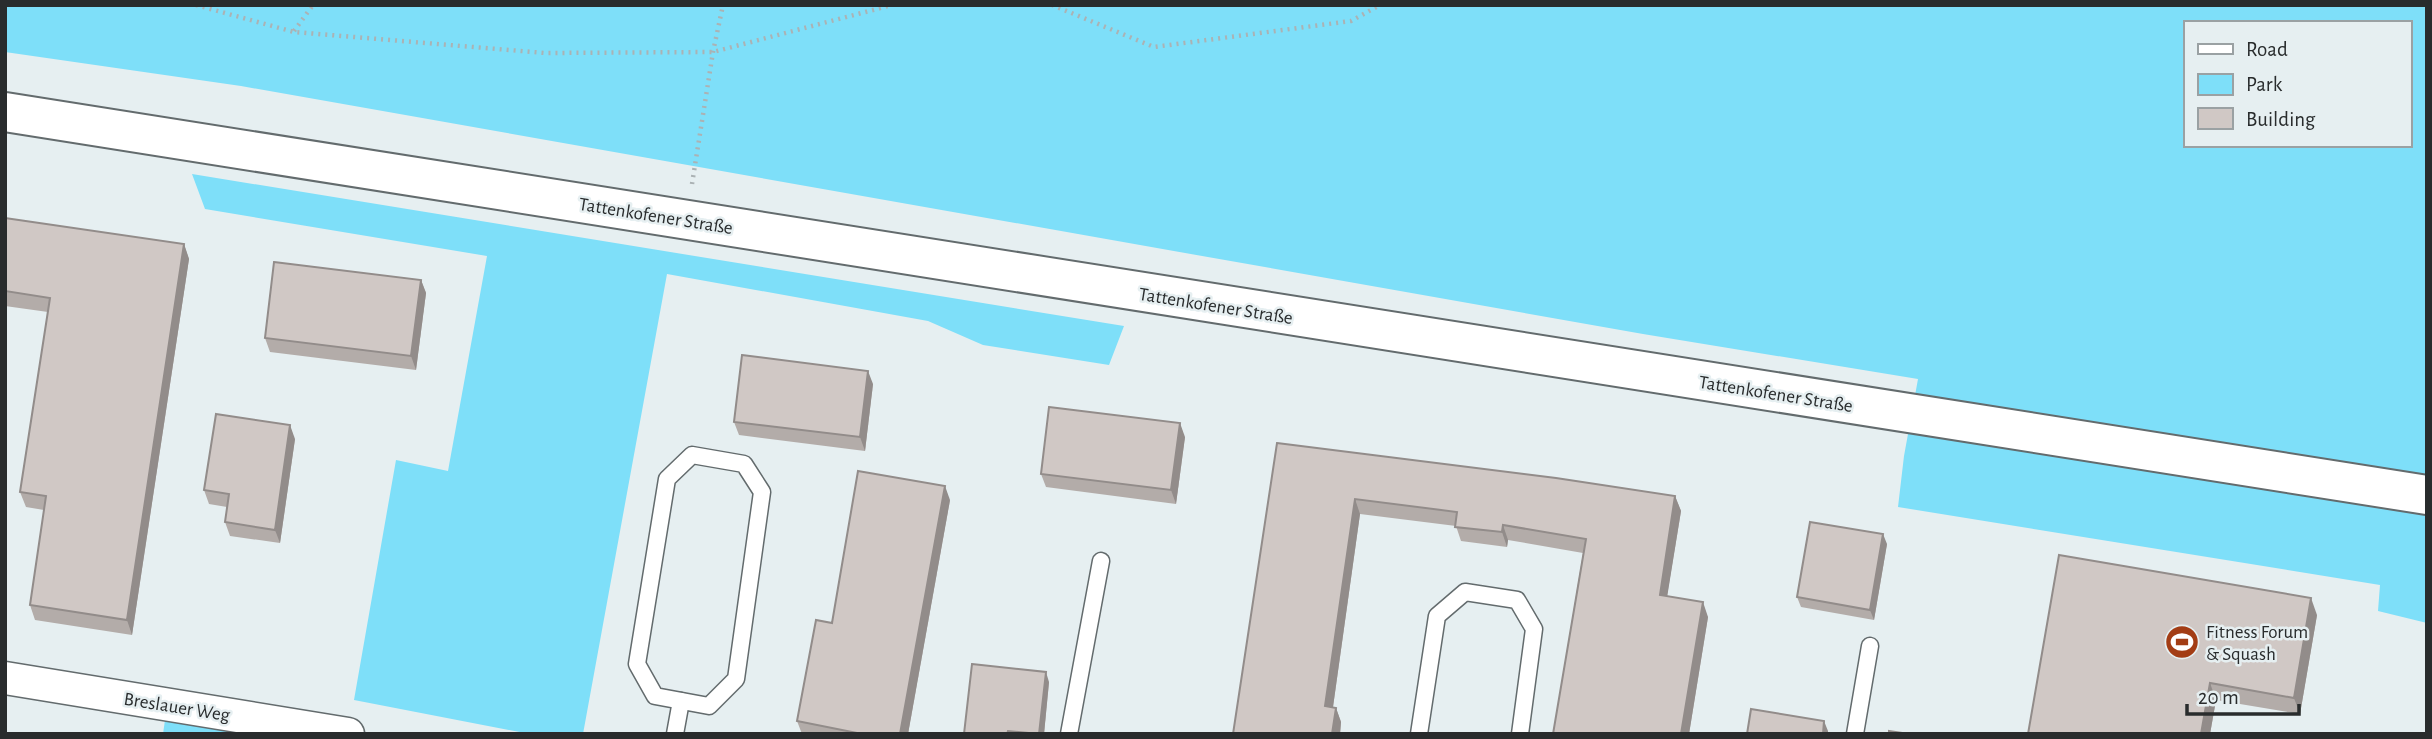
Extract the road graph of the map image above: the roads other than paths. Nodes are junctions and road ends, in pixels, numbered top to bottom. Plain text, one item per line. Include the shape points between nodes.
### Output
1 (5, 112) edge
2 (2427, 495) edge
3 (1101, 561) dead end
4 (1870, 646) dead end
5 (5, 678) edge
6 (681, 701) junction
7 (348, 734) edge
8 (676, 734) edge
9 (1069, 734) edge
10 (1419, 734) edge
11 (1520, 734) edge
12 (1855, 734) edge

1 - 2 main road, Tattenkofener Straße
3 - 9 lane
4 - 12 lane
5 - 7 street, Breslauer Weg
6 - 6 lane via 709,706 736,679 762,492 744,464 692,455 667,479 637,664 655,696
6 - 8 lane
10 - 11 lane via 1437,616 1465,592 1517,600 1534,629

